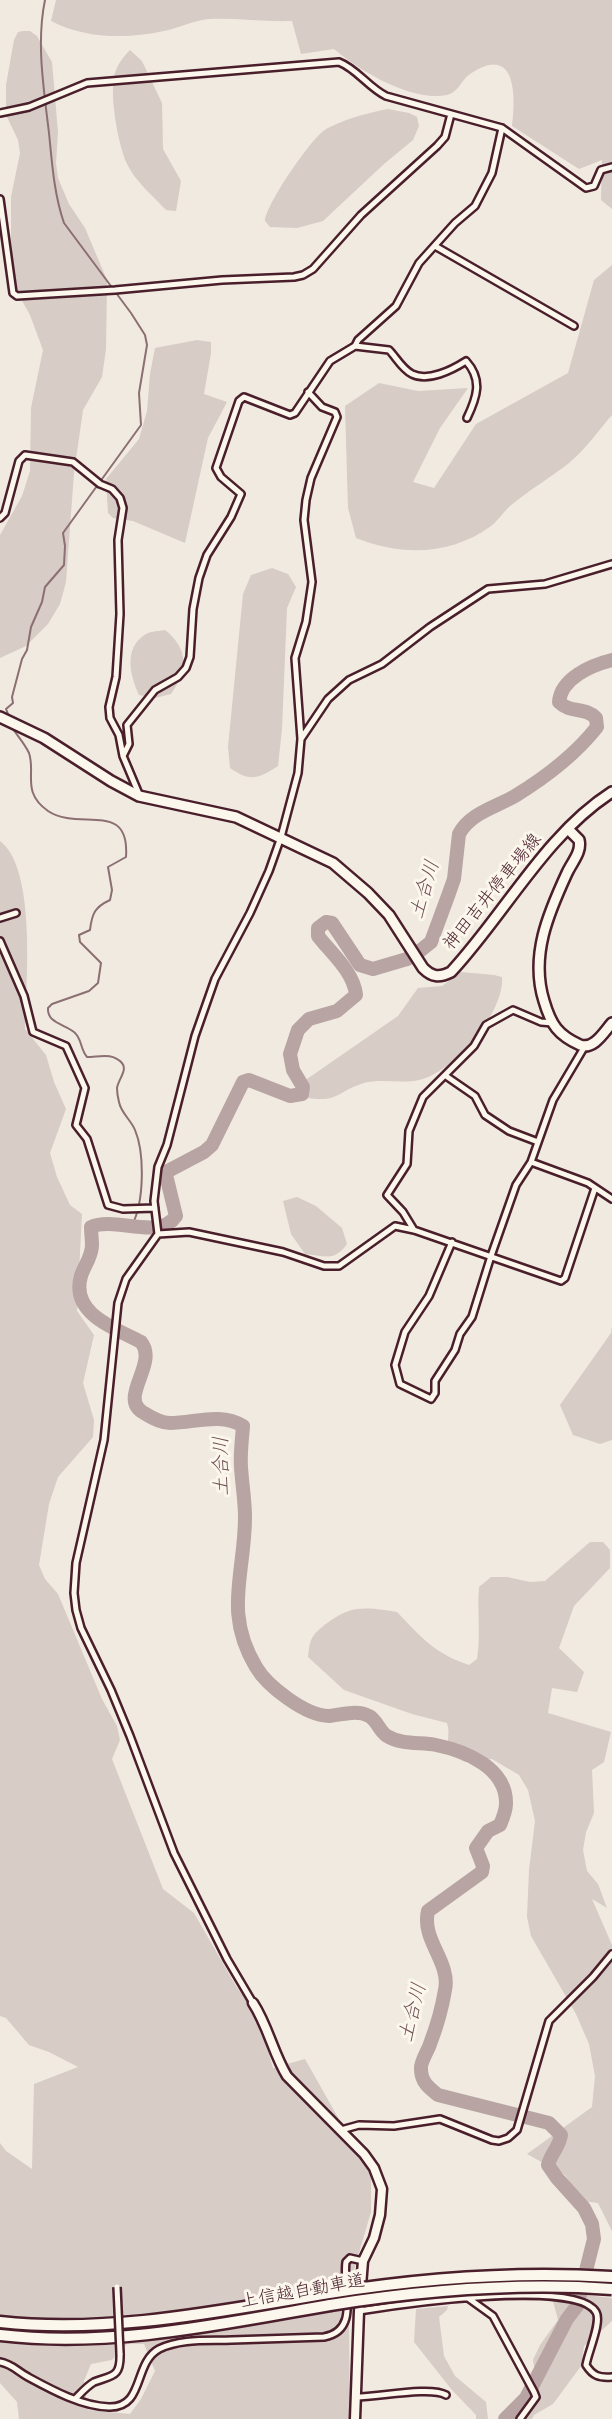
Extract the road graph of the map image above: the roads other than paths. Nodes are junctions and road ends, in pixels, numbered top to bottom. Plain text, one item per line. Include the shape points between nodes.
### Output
1 (0, 112) edge
2 (451, 114) junction
3 (502, 128) junction
4 (612, 167) edge
5 (0, 199) edge
6 (435, 246) junction
7 (574, 326) dead end
8 (356, 346) junction
9 (308, 392) junction
10 (467, 418) dead end
11 (0, 518) edge
12 (612, 564) edge
13 (0, 717) edge
14 (301, 739) junction
15 (123, 756) junction
16 (612, 792) edge
17 (139, 796) junction
18 (568, 829) junction
19 (281, 837) junction
20 (16, 913) dead end
21 (0, 918) edge
22 (0, 941) edge
23 (553, 1023) junction
24 (612, 1023) edge
25 (585, 1046) junction
26 (446, 1076) junction
27 (538, 1143) junction
28 (531, 1161) junction
29 (595, 1188) junction
30 (612, 1199) edge
31 (155, 1208) junction
32 (414, 1230) junction
33 (158, 1234) junction
34 (452, 1242) junction
35 (491, 1256) junction
36 (612, 1954) edge
37 (254, 2002) joint
38 (341, 2130) junction
39 (363, 2261) junction
40 (612, 2277) edge
41 (117, 2288) dead end
42 (612, 2289) edge
43 (468, 2298) junction
44 (329, 2299) junction
45 (359, 2311) junction
46 (0, 2322) edge
47 (0, 2335) edge
48 (0, 2361) edge
49 (612, 2377) edge
50 (446, 2395) dead end
51 (357, 2397) junction
52 (75, 2399) junction
53 (355, 2419) edge
54 (520, 2419) edge

1 - 2 street via 29,107 87,83 339,63 386,96
2 - 3 street
2 - 5 street via 441,142 361,215 313,268 294,277 17,296 12,293
3 - 4 street via 586,188 594,186 601,170
3 - 6 street via 492,173 480,198
6 - 7 street
6 - 8 street via 419,263 396,306
8 - 9 street via 330,361
8 - 10 street via 389,350 412,374 426,377 466,361 475,371 478,385
9 - 14 street via 337,417 311,478 306,500 304,520 312,582 295,658
9 - 15 street via 290,415 244,397 239,402 216,468 241,494 198,578 188,663 178,677 155,690 127,725 129,744
11 - 15 street via 5,513 19,461 25,455 73,462 120,498 120,614 116,677 109,707
12 - 14 street via 545,584 488,589 382,664 349,680 328,699
13 - 17 main road, 神田吉井停車場線 via 44,738
14 - 19 street via 298,773
15 - 17 street
16 - 18 main road, 神田吉井停車場線 via 593,804
17 - 19 main road, 神田吉井停車場線 via 236,817
18 - 19 main road, 神田吉井停車場線 via 451,972 442,977 430,975 389,915 350,877 333,863
18 - 23 main road, 神田吉井停車場線 via 579,840 579,852 545,925 538,967 543,999
19 - 31 street via 250,914 215,979 195,1036 158,1167
20 - 21 street
22 - 31 street via 24,996 33,1032 66,1046 85,1088 76,1125 87,1139 108,1204 123,1209
23 - 25 main road, 神田吉井停車場線 via 564,1038
23 - 26 street via 513,1010 486,1025 474,1046
24 - 25 main road via 597,1041
25 - 27 street via 553,1100
26 - 27 street via 475,1096 485,1115
26 - 32 street via 423,1097 409,1131 407,1164 387,1195
27 - 28 street
28 - 29 street
28 - 35 street via 516,1185
29 - 30 street
29 - 35 street via 561,1281
31 - 33 street
32 - 33 street via 395,1226 339,1266 324,1266 283,1252 189,1233
32 - 34 street
33 - 37 street via 126,1279 118,1303 104,1440 76,1563 76,1610 174,1852 227,1959
34 - 35 street
34 - 35 street via 429,1296 405,1332 395,1365 400,1384 431,1399 435,1381 472,1317
36 - 38 street via 549,2022 517,2130 508,2138 492,2140 440,2119
37 - 38 street via 287,2076
38 - 39 street via 374,2169 382,2189 374,2238
39 - 45 street
39 - 52 street via 351,2258 346,2262 348,2316 332,2336 172,2345 158,2350 146,2361 132,2398 122,2404 110,2407
40 - 44 highway, 上信越自動車道, bridge via 476,2276 406,2282
41 - 52 street, bridge via 118,2372 92,2383
42 - 44 highway, 上信越自動車道, bridge via 477,2288
43 - 45 street
43 - 49 street via 545,2295 590,2305 598,2315 586,2365 597,2377
43 - 54 street via 493,2316 534,2392 536,2397
44 - 46 highway, 上信越自動車道 via 136,2323 74,2326
44 - 47 highway, 上信越自動車道 via 208,2326 137,2335
45 - 51 street
48 - 52 street
50 - 51 street via 418,2391
51 - 53 street

